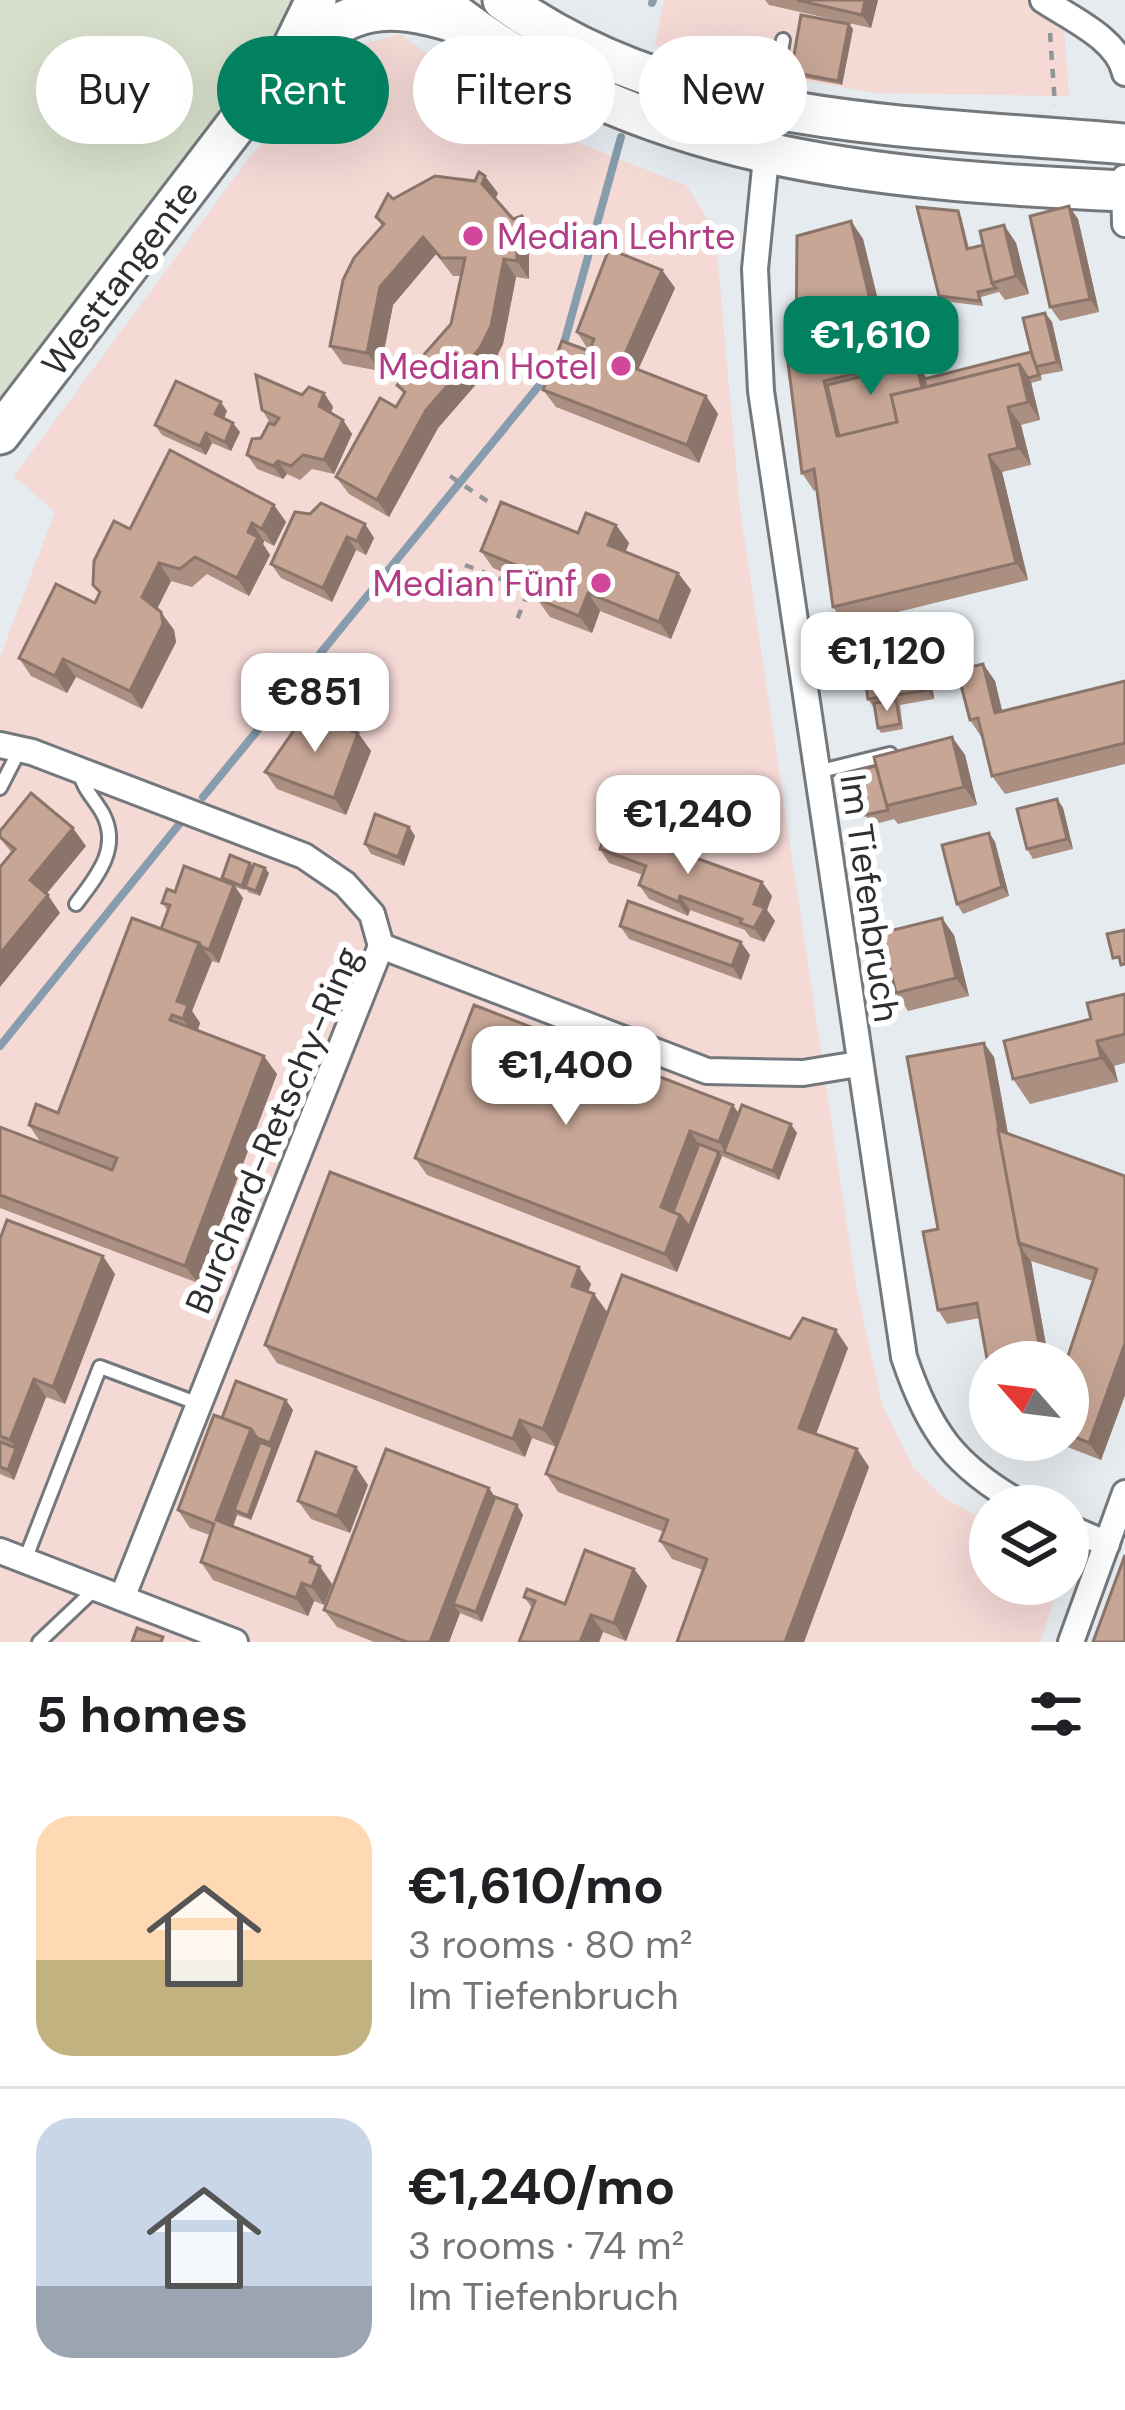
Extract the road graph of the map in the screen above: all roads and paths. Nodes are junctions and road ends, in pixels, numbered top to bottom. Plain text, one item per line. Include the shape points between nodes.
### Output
1 (316, 0) edge
2 (437, 0) edge
3 (503, 0) edge
4 (1045, 2) edge
5 (298, 36) edge
6 (318, 36) edge
7 (480, 36) edge
8 (483, 36) edge
9 (1124, 64) edge
10 (639, 74) edge
11 (615, 109) edge
12 (807, 111) edge
13 (1058, 138) junction
14 (222, 144) edge
15 (766, 144) edge
16 (1125, 144) edge
17 (765, 153) junction
18 (1125, 195) edge
19 (0, 434) edge
20 (450, 476) dead end
21 (493, 505) dead end
22 (465, 565) dead end
23 (516, 622) dead end
24 (10, 747) edge
25 (897, 752) edge
26 (79, 771) junction
27 (815, 772) junction
28 (0, 788) edge
29 (76, 904) dead end
30 (381, 946) junction
31 (858, 1064) junction
32 (199, 1404) junction
33 (989, 1485) edge
34 (1125, 1493) edge
35 (1089, 1536) edge
36 (1107, 1544) junction
37 (12, 1556) edge
38 (96, 1588) junction
39 (122, 1598) junction
40 (222, 1640) edge
41 (39, 1642) edge
42 (1071, 1642) edge

1 - 5 main road, Westtangente
2 - 8 main road
3 - 10 main road
4 - 9 street
4 - 13 path
6 - 7 main road via 353,12 399,4
11 - 17 main road
12 - 13 main road
13 - 16 main road
14 - 19 main road, Westtangente
15 - 17 street, Im Tiefenbruch
17 - 18 main road
17 - 27 street, Im Tiefenbruch via 755,269 759,369
20 - 21 path
22 - 23 path via 529,590
24 - 26 street
24 - 28 lane
25 - 27 lane
26 - 29 lane via 109,839 106,864
26 - 30 street via 304,856 372,914
27 - 31 street, Im Tiefenbruch
30 - 31 street, Burchard-Retschy-Ring via 707,1072 803,1073
30 - 32 street, Burchard-Retschy-Ring
31 - 33 street, Im Tiefenbruch via 904,1357 922,1410 948,1451
32 - 37 lane via 100,1367
32 - 39 street, Burchard-Retschy-Ring
34 - 36 street
35 - 36 street
36 - 42 street
37 - 38 street
38 - 39 street
38 - 41 lane
39 - 40 street

